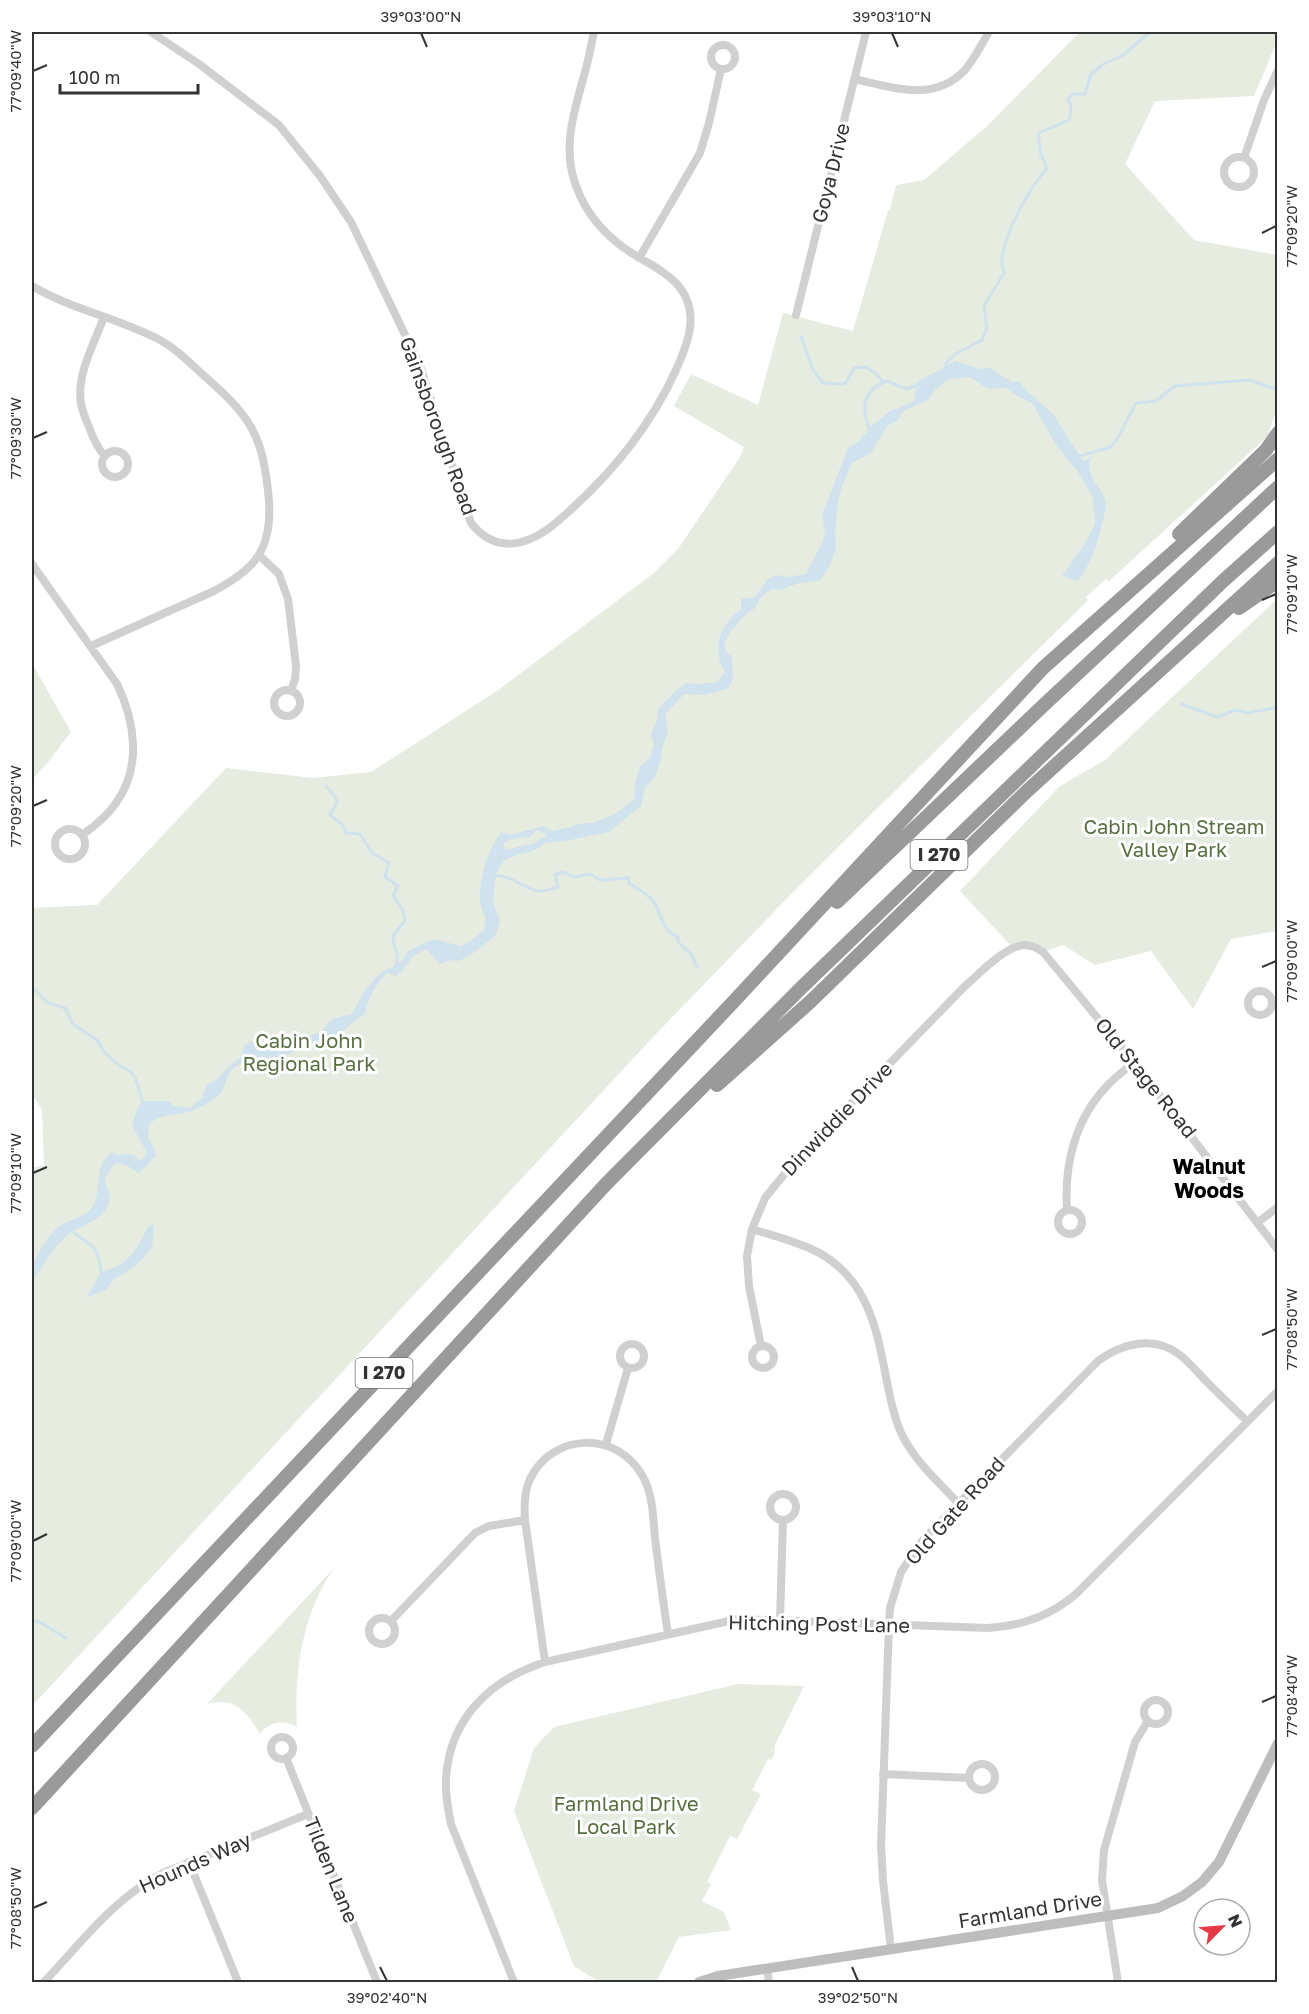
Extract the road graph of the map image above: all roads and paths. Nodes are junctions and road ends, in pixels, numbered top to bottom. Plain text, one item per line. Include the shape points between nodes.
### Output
1 (151, 32) edge
2 (594, 32) edge
3 (866, 32) edge
4 (989, 32) edge
5 (721, 69) dead end
6 (1278, 70) edge
7 (854, 79) junction
8 (1244, 158) dead end
9 (639, 258) junction
10 (32, 286) edge
11 (796, 315) dead end
12 (104, 317) junction
13 (1278, 433) edge
14 (105, 456) dead end
15 (1278, 459) edge
16 (1278, 487) edge
17 (1278, 532) edge
18 (260, 556) junction
19 (1278, 562) edge
20 (32, 564) edge
21 (1144, 576) junction
22 (1278, 581) edge
23 (1202, 632) junction
24 (91, 646) junction
25 (291, 691) dead end
26 (82, 835) junction
27 (1027, 945) joint
28 (736, 999) junction
29 (1134, 1062) junction
30 (606, 1184) junction
31 (1278, 1207) edge
32 (1067, 1209) dead end
33 (1257, 1223) junction
34 (752, 1229) junction
35 (1278, 1250) edge
36 (761, 1346) dead end
37 (628, 1368) dead end
38 (1278, 1390) edge
39 (1247, 1421) junction
40 (606, 1444) junction
41 (958, 1503) junction
42 (525, 1520) junction
43 (783, 1521) dead end
44 (780, 1620) junction
45 (391, 1621) dead end
46 (888, 1625) junction
47 (668, 1634) junction
48 (545, 1662) junction
49 (1148, 1721) dead end
50 (1278, 1743) edge
51 (32, 1746) edge
52 (286, 1758) dead end
53 (883, 1774) junction
54 (969, 1778) dead end
55 (32, 1808) edge
56 (308, 1814) junction
57 (189, 1862) junction
58 (1107, 1916) junction
59 (891, 1949) junction
60 (767, 1968) junction
61 (44, 1983) edge
62 (238, 1983) edge
63 (377, 1983) edge
64 (514, 1983) edge
65 (699, 1983) edge
66 (769, 1983) edge
67 (1118, 1983) edge

1 - 9 street, Gainsborough Road via 279,125 351,222 420,366 471,523 485,537 504,543 523,542 550,527 583,500 614,466 656,409 685,351 690,312 677,285
2 - 9 street, Gainsborough Road via 570,131 571,170 591,216 609,236
3 - 7 street, Goya Drive
4 - 7 street via 965,70 939,88 915,92
5 - 9 street via 700,153
6 - 8 street
7 - 11 street, Goya Drive
10 - 12 street
12 - 14 street via 82,375 80,395 92,434
12 - 18 street via 166,344 245,416 261,447 268,498 268,533
13 - 21 highway via 1266,450 1162,550
15 - 21 highway, I 270
16 - 28 highway, I 270
17 - 30 highway, I 270 via 1222,581 809,981
18 - 24 street via 223,586
18 - 25 street via 279,574 288,599 296,666
19 - 23 highway, I 270
20 - 24 street
21 - 28 highway, I 270 via 1043,668
22 - 23 highway
23 - 30 highway, I 270 via 1027,791 810,1002
24 - 26 street via 127,704 134,732 133,757 117,802
26 - 26 street via 75,829 61,831 55,844 58,852 70,859 79,856 84,849
27 - 29 street, Old Stage Road via 1043,952
27 - 34 street, Dinwiddie Drive via 1013,948 964,987 795,1161 765,1198
28 - 51 highway, I 270
29 - 32 street via 1095,1100 1076,1135 1067,1174
29 - 33 street, Old Stage Road
30 - 55 highway, I 270
31 - 33 street
33 - 35 street, Old Stage Road
34 - 36 street, Dinwiddie Drive via 747,1271
34 - 41 street via 809,1247 852,1281 877,1330 893,1410 905,1441
37 - 40 street
38 - 39 street, Hitching Post Lane
39 - 41 street, Old Gate Road via 1179,1354 1152,1344 1131,1344 1098,1361
39 - 46 street, Hitching Post Lane via 1077,1593 1048,1613 1011,1626 988,1628
40 - 42 street via 575,1444 541,1463 527,1487
40 - 47 street via 632,1462 647,1486
41 - 46 street, Old Gate Road via 905,1564
42 - 45 street via 489,1526 475,1533
42 - 48 street
43 - 44 street
44 - 46 street, Hitching Post Lane
44 - 47 street, Hitching Post Lane via 738,1619
46 - 53 street, Old Gate Road
47 - 48 street, Hitching Post Lane
48 - 64 street, Hitching Post Lane via 517,1672 482,1698 461,1724 446,1778 451,1824
49 - 58 street via 1135,1742 1104,1850 1102,1880
50 - 58 street, Farmland Drive via 1219,1862 1202,1882 1158,1908
52 - 56 street, Tilden Lane
53 - 54 street
53 - 59 street, Old Gate Road via 881,1846
56 - 57 street, Hounds Way
56 - 63 street, Tilden Lane
57 - 61 street, Hounds Way via 143,1883 122,1899
57 - 62 street
58 - 59 street, Farmland Drive
58 - 67 street
59 - 60 street, Farmland Drive
60 - 65 street, Farmland Drive
60 - 66 street

